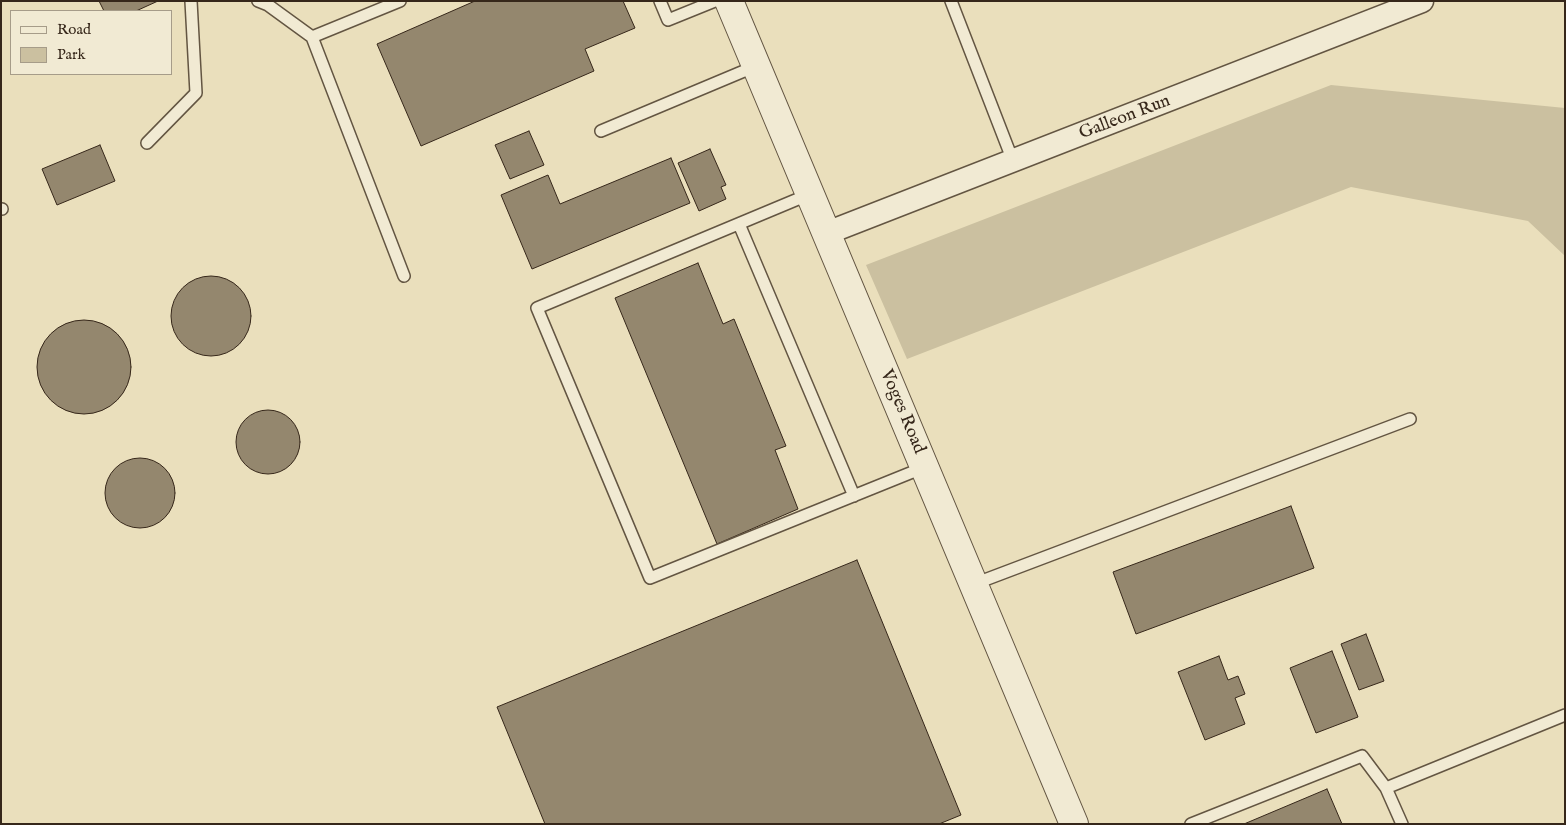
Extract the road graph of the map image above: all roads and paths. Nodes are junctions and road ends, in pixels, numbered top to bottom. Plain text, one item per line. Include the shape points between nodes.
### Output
1 (191, 1) edge
2 (400, 1) edge
3 (660, 1) edge
4 (715, 1) edge
5 (728, 1) edge
6 (951, 1) edge
7 (1422, 1) edge
8 (268, 2) edge
9 (312, 38) junction
10 (756, 66) junction
11 (601, 132) dead end
12 (147, 143) dead end
13 (1013, 161) junction
14 (810, 194) junction
15 (739, 224) junction
16 (827, 233) junction
17 (404, 276) dead end
18 (1410, 419) dead end
19 (925, 467) junction
20 (854, 496) junction
21 (974, 584) junction
22 (1565, 715) edge
23 (1386, 788) junction
24 (1074, 824) edge
25 (1190, 824) edge
26 (1402, 824) edge

1 - 12 lane via 196,93
2 - 9 lane
3 - 4 lane via 668,20
5 - 10 street, Voges Road
6 - 13 lane
7 - 13 street, Galleon Run
8 - 9 lane
9 - 17 lane
10 - 11 lane
10 - 14 street, Voges Road
13 - 16 street, Galleon Run
14 - 15 lane
14 - 16 street, Voges Road
15 - 20 lane
15 - 20 lane via 537,308 646,569 650,578
16 - 19 street, Voges Road
18 - 21 lane
19 - 20 lane
19 - 21 street, Voges Road
21 - 24 street, Voges Road
22 - 23 lane
23 - 25 lane via 1362,756
23 - 26 lane

